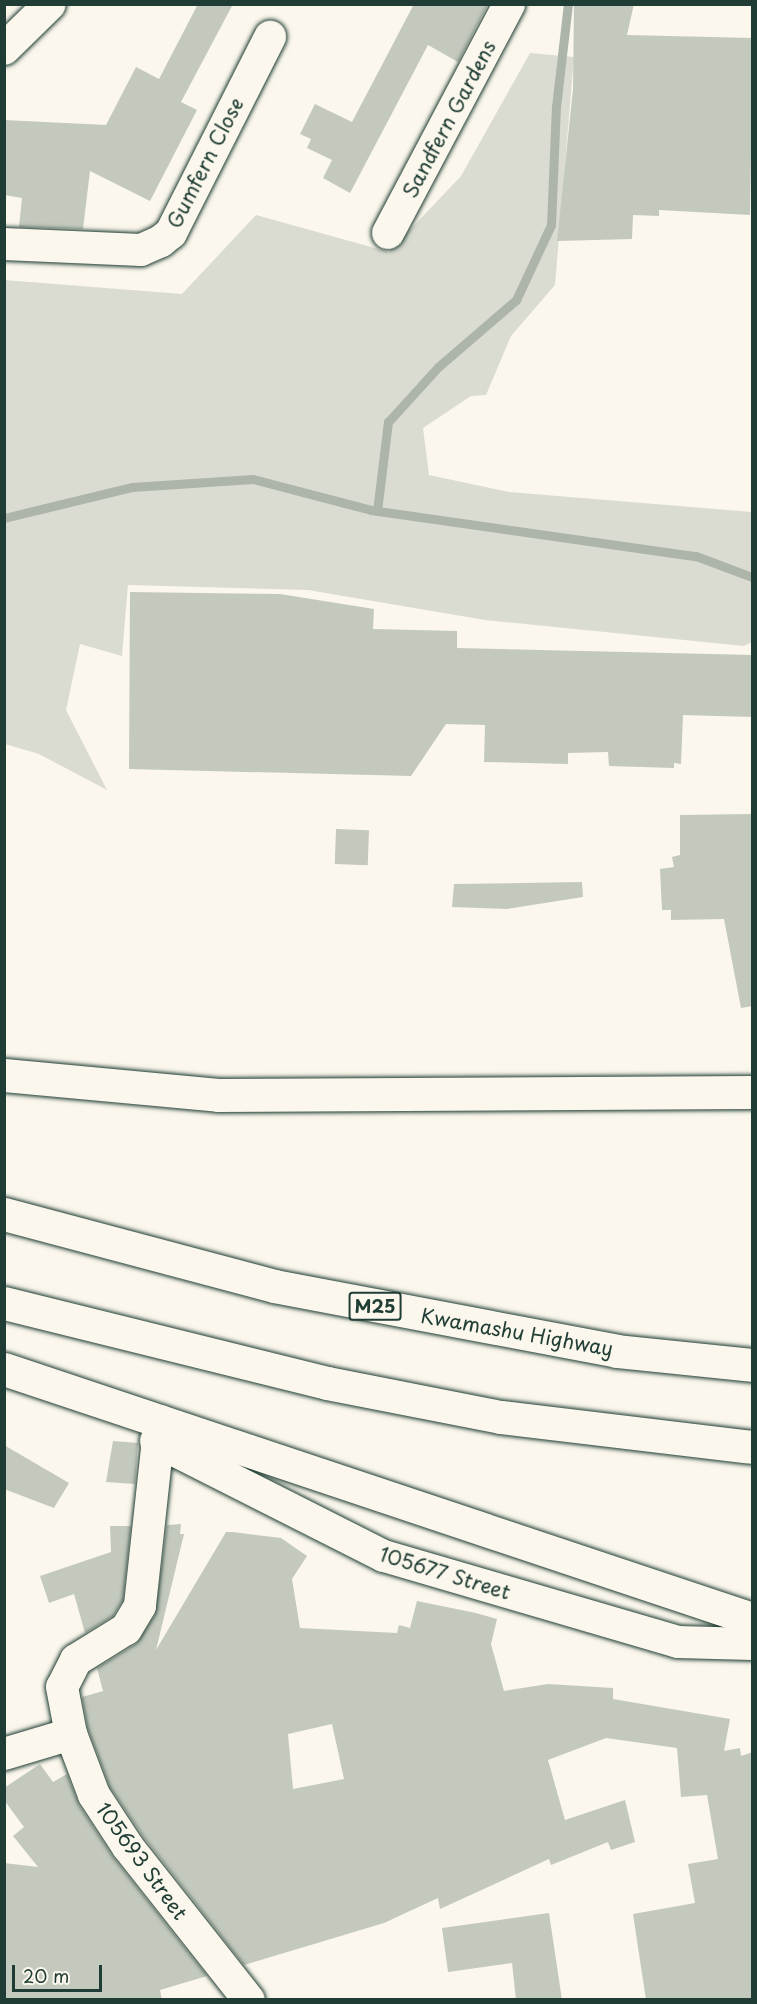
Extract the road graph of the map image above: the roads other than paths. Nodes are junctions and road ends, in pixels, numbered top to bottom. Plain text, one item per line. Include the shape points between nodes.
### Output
1 (50, 4) edge
2 (509, 4) edge
3 (270, 37) dead end
4 (4, 49) edge
5 (388, 233) dead end
6 (4, 243) edge
7 (4, 1075) edge
8 (753, 1092) edge
9 (4, 1214) edge
10 (4, 1303) edge
11 (753, 1365) edge
12 (4, 1369) edge
13 (158, 1431) junction
14 (753, 1447) edge
15 (753, 1619) edge
16 (753, 1644) edge
17 (71, 1734) junction
18 (4, 1754) edge
19 (249, 2000) edge

1 - 4 street
2 - 5 street, Sandfern Gardens
3 - 6 street, Gumfern Close via 171,233 161,241 141,250
7 - 8 main road via 218,1095
9 - 11 main road, Kwamashu Highway / M25 via 309,1293 617,1351
10 - 14 main road via 327,1383 490,1414
12 - 13 main road
13 - 15 main road
13 - 16 street, 105677 Street via 384,1556 678,1642
13 - 17 street, 105693 Street via 140,1606 126,1629 89,1649 66,1673 62,1687
17 - 18 street
17 - 19 street, 105693 Street via 94,1795 128,1847

